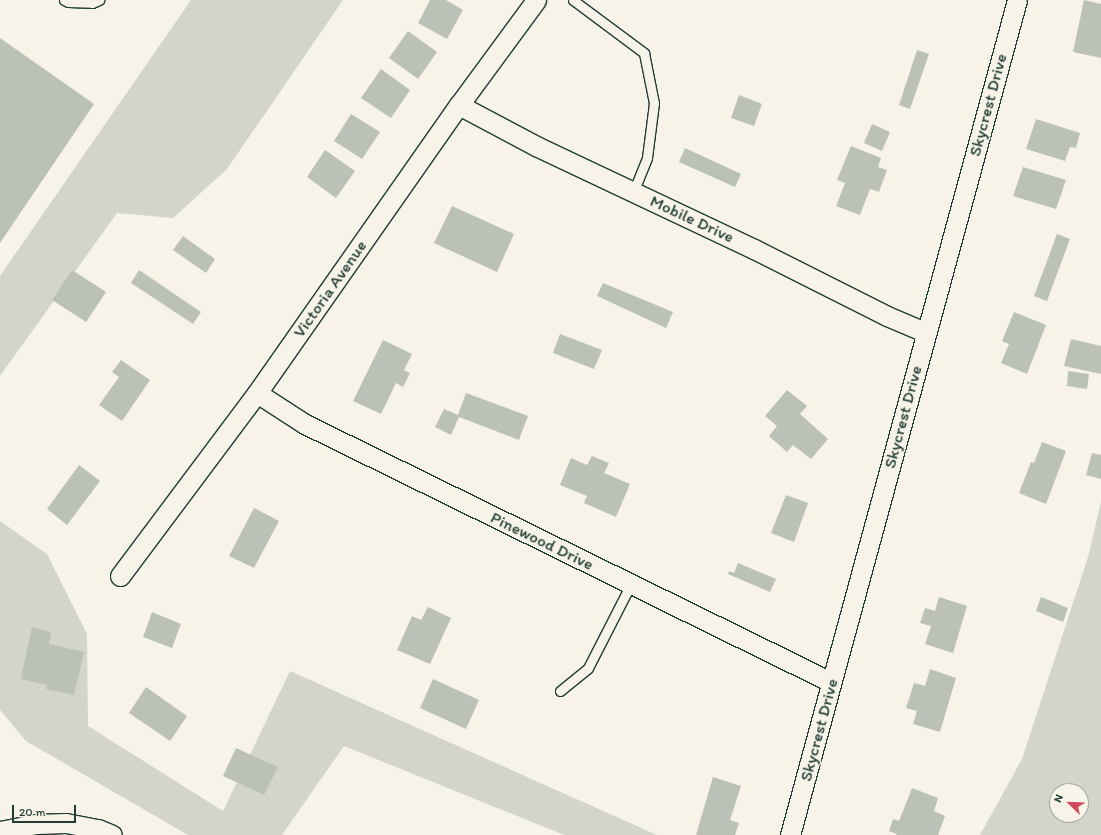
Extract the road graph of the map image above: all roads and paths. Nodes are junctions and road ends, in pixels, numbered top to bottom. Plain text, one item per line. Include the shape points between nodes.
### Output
1 (64, 0) edge
2 (99, 0) edge
3 (536, 0) edge
4 (573, 0) edge
5 (1017, 0) edge
6 (459, 105) junction
7 (633, 192) junction
8 (926, 332) junction
9 (257, 392) junction
10 (120, 576) dead end
11 (631, 584) junction
12 (832, 682) junction
13 (560, 691) dead end
14 (0, 831) edge
15 (112, 835) edge
16 (790, 835) edge

1 - 2 lane via 92,3
3 - 6 street, Victoria Avenue
4 - 7 lane via 644,53 654,103 647,158
5 - 8 street, Skycrest Drive
6 - 7 street, Mobile Drive via 538,147
6 - 9 street, Victoria Avenue
7 - 8 street, Mobile Drive via 887,316
8 - 12 street, Skycrest Drive
9 - 10 street, Victoria Avenue
9 - 11 street, Pinewood Drive via 305,424
11 - 12 street, Pinewood Drive
11 - 13 lane via 588,668
12 - 16 street, Skycrest Drive
14 - 15 street via 36,824 66,823

